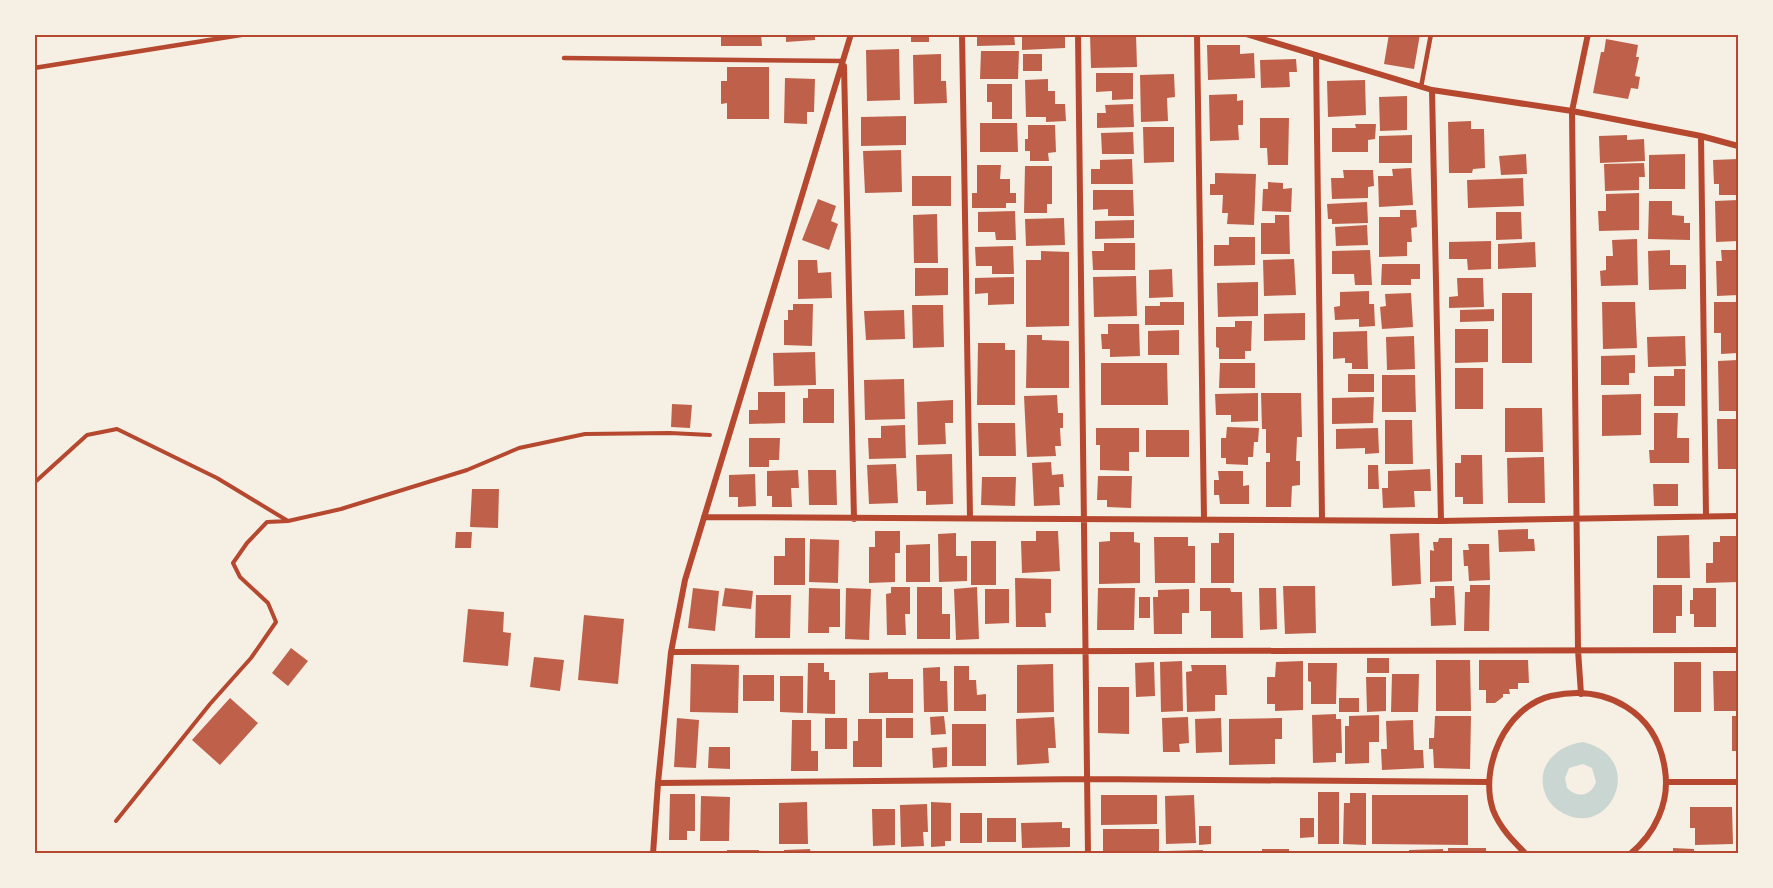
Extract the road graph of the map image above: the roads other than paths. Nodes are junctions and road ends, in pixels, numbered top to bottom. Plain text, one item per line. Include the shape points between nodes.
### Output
1 (851, 34) edge
2 (962, 34) edge
3 (1078, 34) edge
4 (1197, 34) edge
5 (1246, 34) edge
6 (1431, 34) edge
7 (1588, 34) edge
8 (246, 35) edge
9 (1316, 55) junction
10 (564, 58) dead end
11 (844, 61) junction
12 (34, 68) edge
13 (1421, 87) junction
14 (1432, 90) junction
15 (1572, 111) junction
16 (1701, 136) junction
17 (1738, 146) edge
18 (1706, 516) junction
19 (1738, 516) edge
20 (704, 517) junction
21 (970, 518) junction
22 (1083, 518) junction
23 (854, 519) junction
24 (1204, 519) junction
25 (1322, 519) junction
26 (1577, 519) junction
27 (1441, 520) junction
28 (1086, 650) junction
29 (1578, 650) junction
30 (1738, 650) edge
31 (671, 651) junction
32 (1581, 693) junction
33 (1087, 779) junction
34 (1489, 782) junction
35 (1667, 782) junction
36 (1738, 782) edge
37 (658, 783) junction
38 (653, 854) edge
39 (1088, 854) edge
40 (1526, 854) edge
41 (1629, 854) edge

1 - 11 street
2 - 21 street
3 - 22 street
4 - 24 street
5 - 9 street
6 - 13 lane
7 - 15 street
8 - 12 lane
9 - 13 street
9 - 25 street
10 - 11 lane
11 - 20 street
11 - 23 street
13 - 14 street
14 - 15 street
14 - 27 street
15 - 16 street
15 - 26 street
16 - 17 street
16 - 18 street
18 - 19 street
18 - 26 street
20 - 23 street
20 - 31 street via 685,580
21 - 22 street
21 - 23 street
22 - 24 street
22 - 28 street
24 - 25 street
25 - 27 street
26 - 27 street
26 - 29 street
28 - 29 street
28 - 31 street
28 - 33 street
29 - 30 street
29 - 32 street
31 - 37 street
32 - 34 street via 1549,696 1525,709 1506,730 1493,755
32 - 35 street via 1605,696 1630,708 1650,728 1663,754
33 - 34 street
33 - 37 street
33 - 39 street
34 - 40 street via 1493,810 1507,835
35 - 36 street
35 - 41 street via 1662,809 1650,833
37 - 38 street

